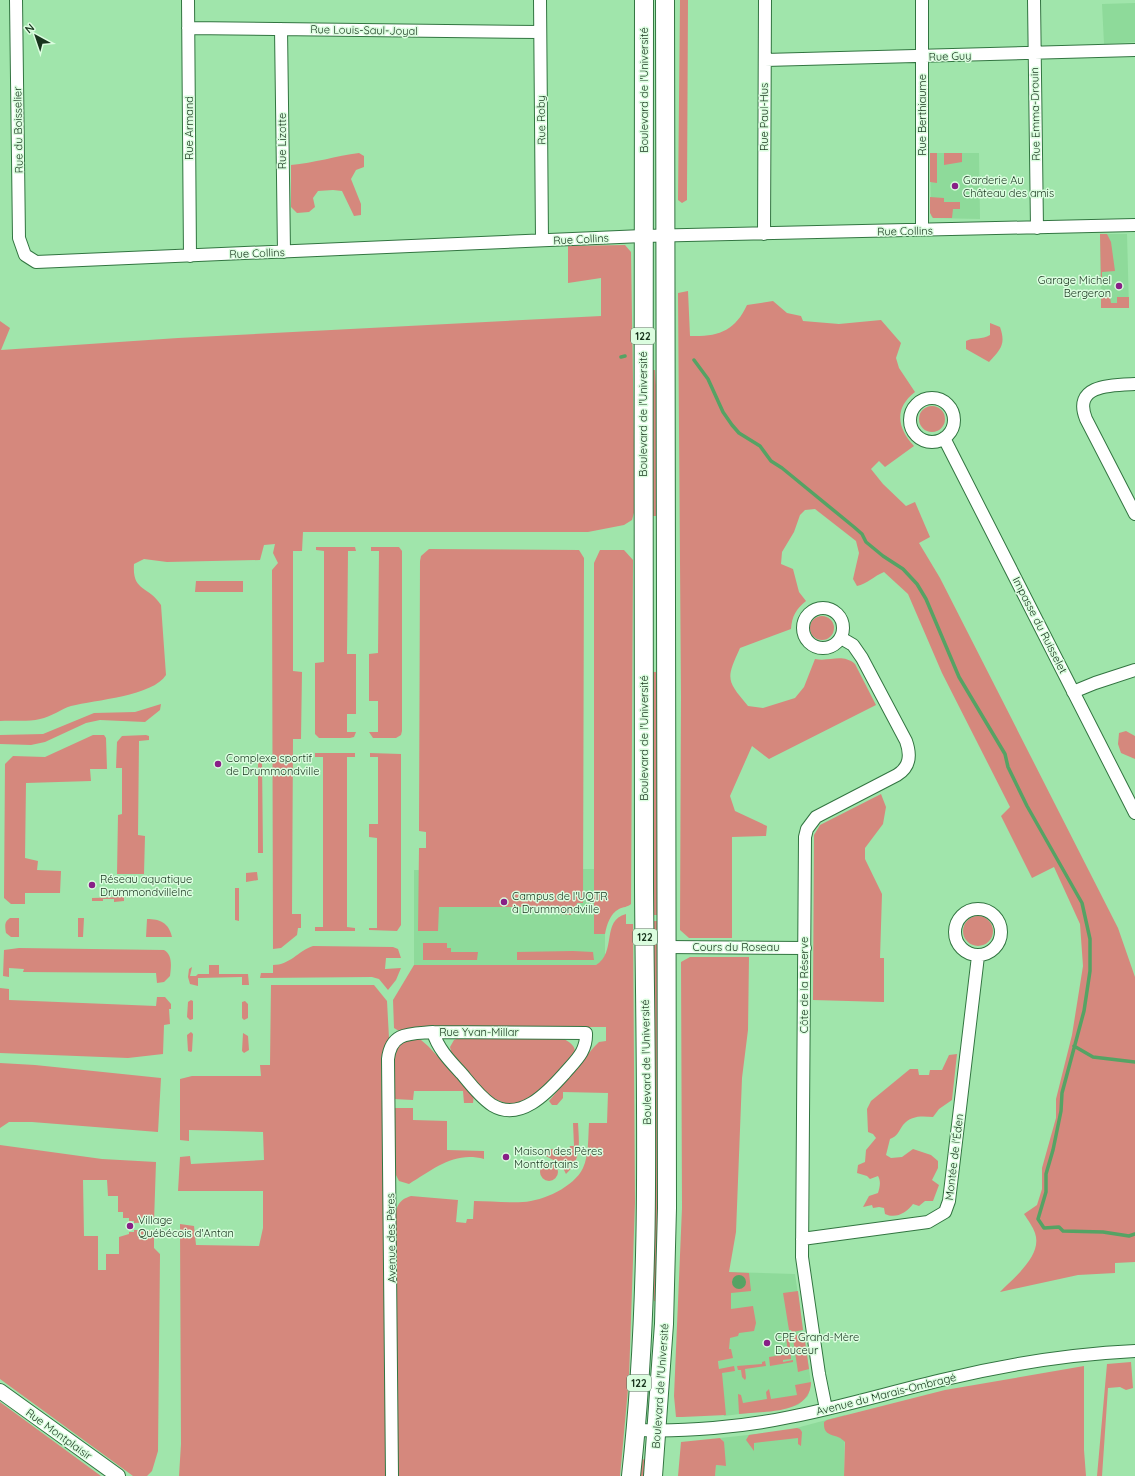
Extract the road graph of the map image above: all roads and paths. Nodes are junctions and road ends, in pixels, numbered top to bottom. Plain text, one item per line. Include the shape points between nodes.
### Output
1 (16, 0) edge
2 (188, 0) edge
3 (540, 0) edge
4 (644, 0) edge
5 (665, 0) edge
6 (765, 0) edge
7 (922, 0) edge
8 (1034, 0) edge
9 (188, 28) junction
10 (281, 29) junction
11 (540, 32) junction
12 (1135, 50) edge
13 (1035, 54) junction
14 (922, 57) junction
15 (765, 60) junction
16 (1135, 225) edge
17 (1037, 228) junction
18 (922, 230) junction
19 (764, 234) junction
20 (643, 236) junction
21 (664, 236) junction
22 (542, 240) junction
23 (284, 252) junction
24 (190, 256) junction
25 (28, 258) joint
26 (1135, 384) edge
27 (944, 438) dead end
28 (1135, 514) edge
29 (665, 537) junction
30 (644, 538) junction
31 (841, 638) dead end
32 (1135, 670) edge
33 (1074, 692) junction
34 (1135, 813) edge
35 (666, 947) junction
36 (805, 948) junction
37 (978, 956) dead end
38 (433, 1032) junction
39 (802, 1239) junction
40 (1135, 1351) edge
41 (0, 1391) edge
42 (826, 1409) junction
43 (636, 1430) junction
44 (657, 1431) junction
45 (118, 1476) edge
46 (392, 1476) edge
47 (631, 1476) edge
48 (653, 1476) edge

1 - 25 street, Rue du Boisselier via 19,238
2 - 9 street, Rue Armand
3 - 11 street, Rue Roby
4 - 20 main road, Boulevard de l'Université / 122
5 - 21 main road, Boulevard de l'Université
6 - 15 street, Rue Paul-Hus
7 - 14 street, Rue Berthiaume
8 - 13 street, Rue Emma-Drouin
9 - 10 street, Rue Louis-Saul-Joyal
9 - 24 street, Rue Armand
10 - 11 street, Rue Louis-Saul-Joyal
10 - 23 street, Rue Lizotte
11 - 22 street, Rue Roby
12 - 13 street, Rue Guy
13 - 14 street, Rue Guy
13 - 17 street, Rue Emma-Drouin
14 - 15 street, Rue Guy
14 - 18 street, Rue Berthiaume
15 - 19 street, Rue Paul-Hus
16 - 17 street, Rue Collins
17 - 18 street, Rue Collins
18 - 19 street, Rue Collins
19 - 21 street, Rue Collins
20 - 21 street, Rue Collins
20 - 22 street, Rue Collins
20 - 30 main road, Boulevard de l'Université / 122
21 - 29 main road, Boulevard de l'Université
22 - 23 street, Rue Collins
23 - 24 street, Rue Collins
24 - 25 street, Rue Collins via 46,263
26 - 28 street via 1103,386 1093,390 1086,398 1083,408 1086,419
27 - 33 street, Impasse du Ruisselet
29 - 30 street
29 - 35 main road, Boulevard de l'Université
30 - 43 main road, Boulevard de l'Université / 122 via 647,1124
31 - 36 street, Côte de la Réserve via 853,645 862,658 906,742 910,756 903,771 816,817 807,829
32 - 33 street
33 - 34 street, Impasse du Ruisselet
35 - 36 street, Cours du Roseau
35 - 44 main road, Boulevard de l'Université via 666,1264
36 - 39 street, Côte de la Réserve
37 - 39 street, Montée de l'Éden via 949,1201 945,1212 928,1222
38 - 38 street, Rue Yvan-Millar via 442,1051 483,1098 499,1108 511,1109 524,1107 546,1094 583,1052 587,1042 586,1033
38 - 46 street, Avenue des Pères via 402,1036 392,1046 388,1059
39 - 42 street, Côte de la Réserve via 804,1273
40 - 42 street, Avenue du Marais-Ombragé via 1085,1355 985,1371
41 - 45 street, Rue Montplaisir
42 - 44 street, Avenue du Marais-Ombragé via 772,1420
43 - 44 street, Avenue du Marais-Ombragé
43 - 47 main road, Boulevard de l'Université / 122
44 - 48 main road, Boulevard de l'Université

